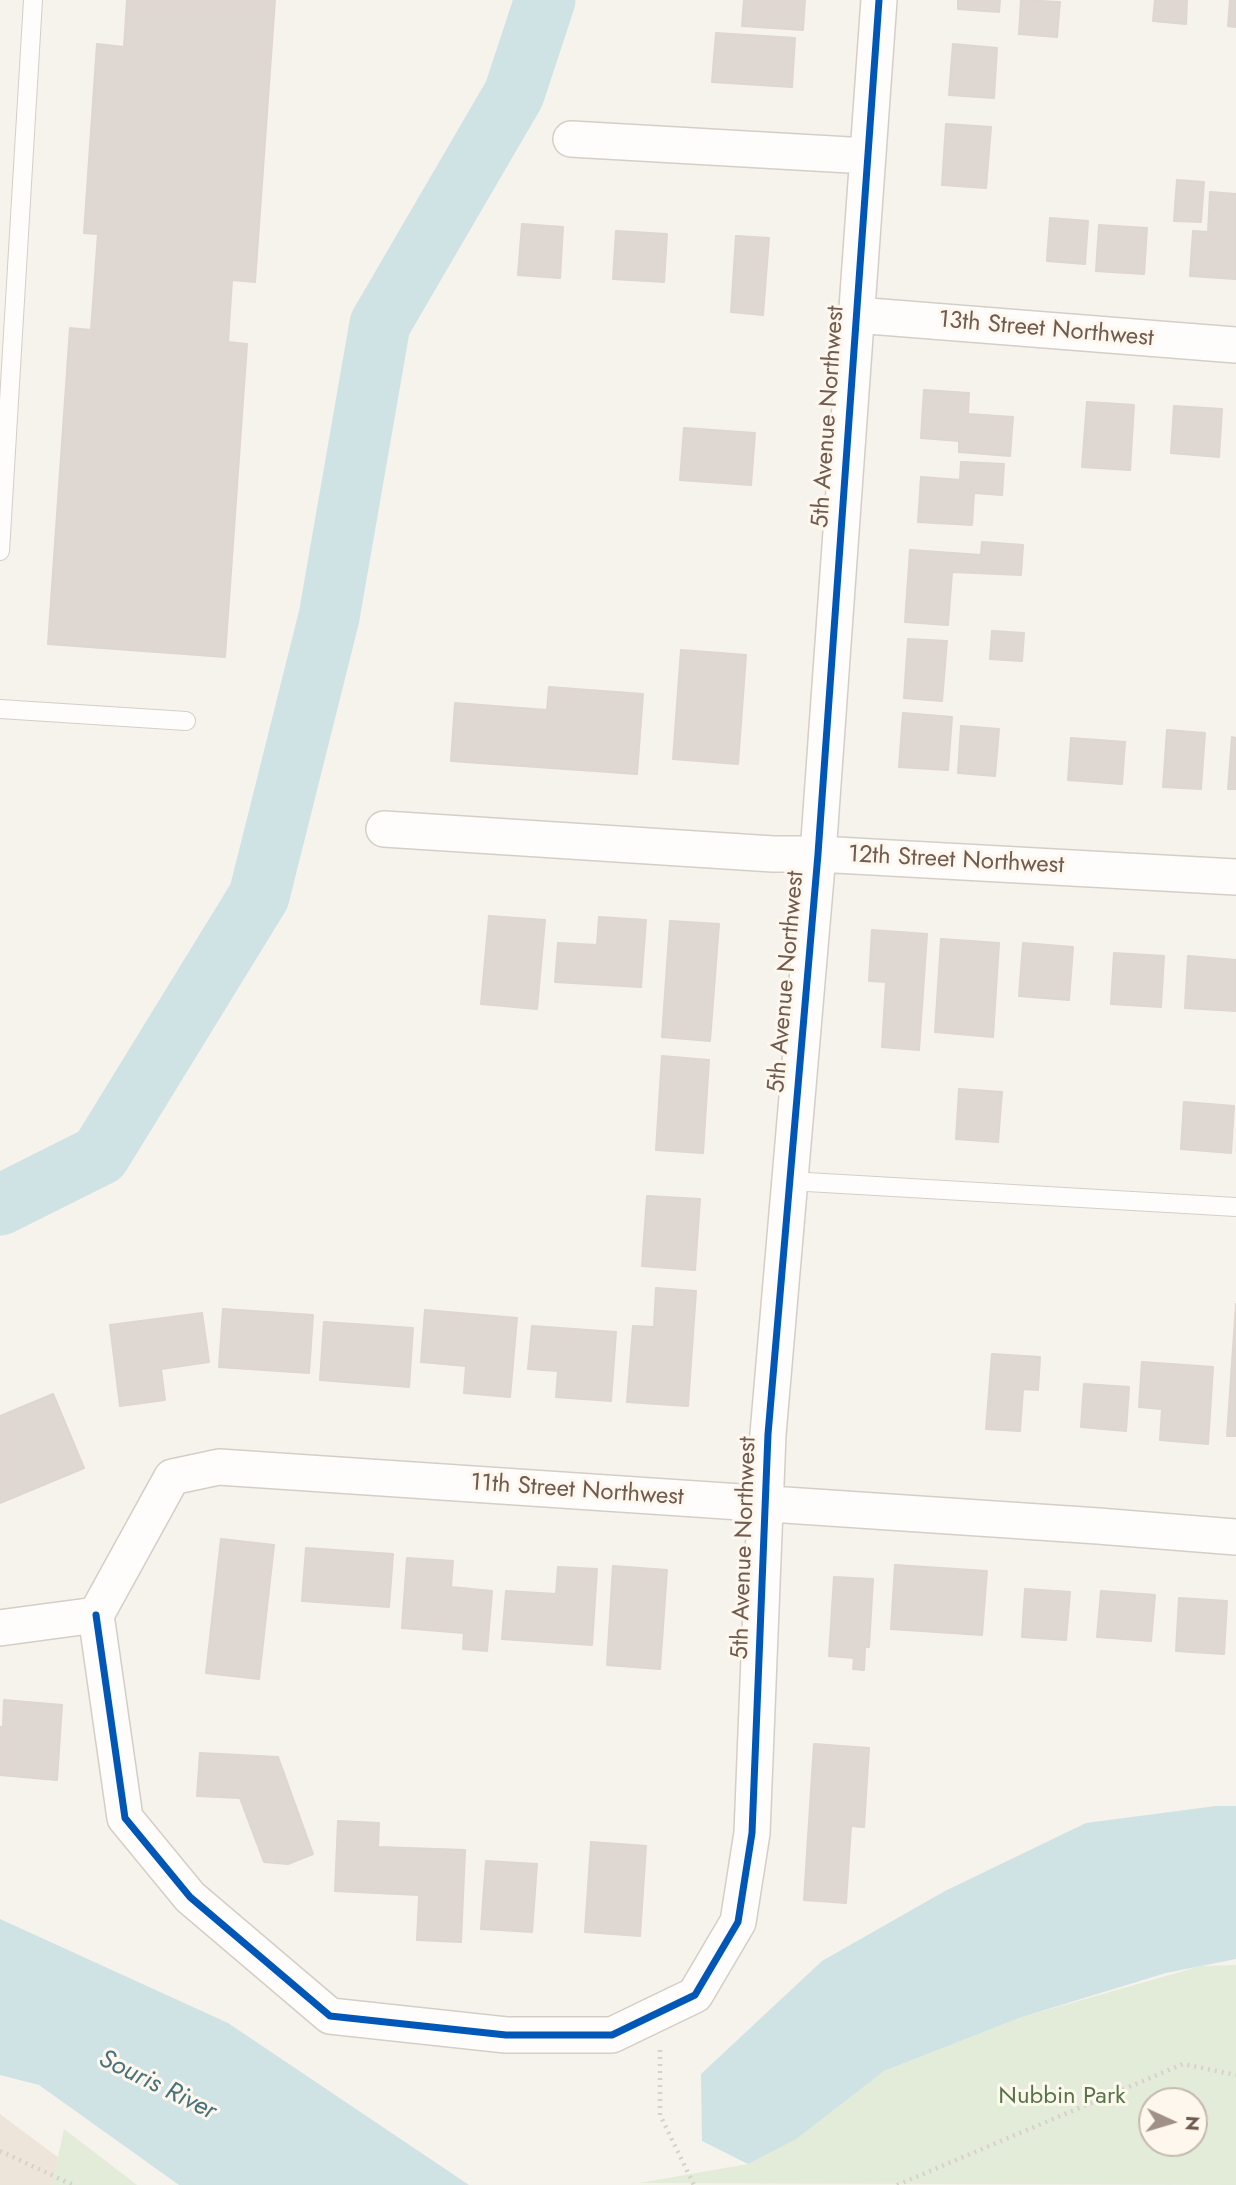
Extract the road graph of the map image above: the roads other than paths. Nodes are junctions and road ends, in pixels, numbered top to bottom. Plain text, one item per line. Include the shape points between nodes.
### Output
1 (33, 0) edge
2 (879, 0) edge
3 (571, 139) dead end
4 (867, 156) junction
5 (856, 315) junction
6 (6, 343) edge
7 (1236, 345) edge
8 (0, 551) edge
9 (0, 709) edge
10 (186, 721) dead end
11 (384, 829) dead end
12 (818, 854) junction
13 (1236, 877) edge
14 (790, 1181) junction
15 (1236, 1207) edge
16 (766, 1503) junction
17 (1236, 1537) edge
18 (96, 1615) junction
19 (0, 1628) edge

1 - 6 lane
2 - 4 street, 5th Avenue Northwest
3 - 4 street
4 - 5 street, 5th Avenue Northwest
5 - 7 street, 13th Street Northwest
5 - 12 street, 5th Avenue Northwest
6 - 8 lane
9 - 10 lane
11 - 12 street, 12th Street Northwest
12 - 13 street, 12th Street Northwest
12 - 14 street, 5th Avenue Northwest
14 - 15 lane
14 - 16 street, 5th Avenue Northwest
16 - 17 street, 11th Street Northwest
16 - 18 street, 11th Street Northwest via 219,1467 172,1477
16 - 18 street, 5th Avenue Northwest via 752,1833 738,1922 695,1995 612,2035 506,2035 330,2016 190,1896 125,1818
18 - 19 street

